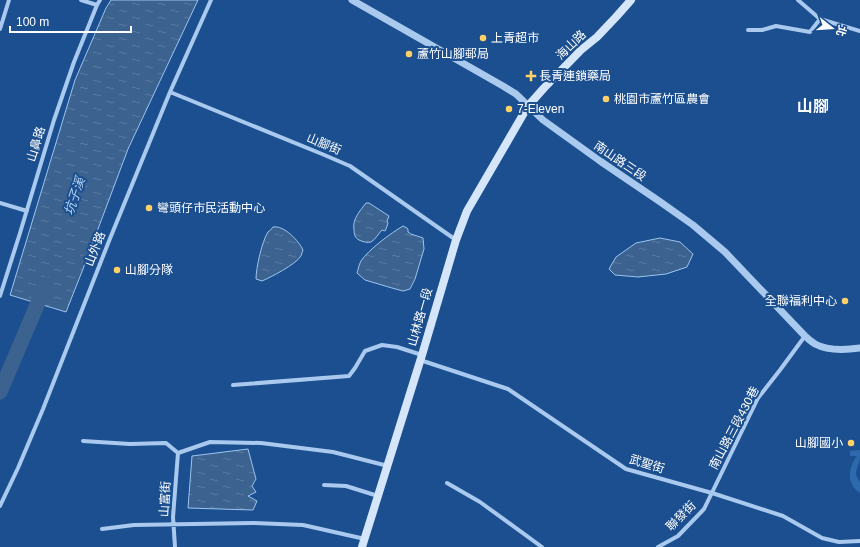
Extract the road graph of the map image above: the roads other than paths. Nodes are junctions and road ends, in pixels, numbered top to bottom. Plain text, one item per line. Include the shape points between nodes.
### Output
1 (9, 0) edge
2 (82, 0) edge
3 (100, 0) edge
4 (211, 0) edge
5 (352, 0) edge
6 (631, 0) edge
7 (798, 0) edge
8 (97, 5) junction
9 (820, 19) junction
10 (0, 28) edge
11 (748, 30) dead end
12 (860, 31) edge
13 (170, 92) junction
14 (528, 106) junction
15 (0, 203) edge
16 (27, 211) junction
17 (456, 240) junction
18 (0, 296) edge
19 (805, 336) junction
20 (860, 348) edge
21 (421, 357) junction
22 (233, 385) dead end
23 (83, 441) dead end
24 (178, 453) junction
25 (388, 466) junction
26 (447, 483) dead end
27 (324, 485) dead end
28 (712, 493) junction
29 (379, 496) junction
30 (0, 506) edge
31 (174, 524) junction
32 (102, 529) dead end
33 (860, 541) edge
34 (364, 543) edge
35 (175, 547) edge
36 (542, 547) edge
37 (658, 547) edge

1 - 10 street
2 - 8 street
3 - 8 street, 山鼻路
4 - 13 street, 山外路
5 - 14 street, 南山路三段 via 503,86
6 - 14 main road, 海山路
7 - 9 street
8 - 16 street, 山鼻路 via 54,120
9 - 11 street via 810,32 776,26
9 - 12 street
13 - 17 street, 山腳街 via 350,166
13 - 30 street, 山外路 via 43,408
14 - 17 main road, 山林路一段 via 467,212
14 - 19 street, 南山路三段 via 568,139 693,225 725,252
15 - 16 street
16 - 18 street, 山鼻路
17 - 21 main road, 山林路一段
19 - 20 street, 南山路三段 via 816,345 832,349
19 - 28 street, 南山路三段430巷 via 758,398
21 - 22 street, 武聖街 via 397,347 382,345 365,351 348,376
21 - 25 main road, 山林路一段
21 - 28 street, 武聖街 via 508,389 626,469
23 - 24 street via 166,443
24 - 25 street via 210,442 261,443 333,452
24 - 31 street, 山富街
25 - 29 main road, 山林路一段
26 - 36 street via 480,502
27 - 29 street via 346,486
28 - 33 street, 武聖街 via 783,516 822,538 839,542
28 - 37 street, 聯發街 via 704,509 678,536
29 - 34 main road, 山林路一段
31 - 32 street
31 - 34 street via 303,525
31 - 35 street, 山富街

